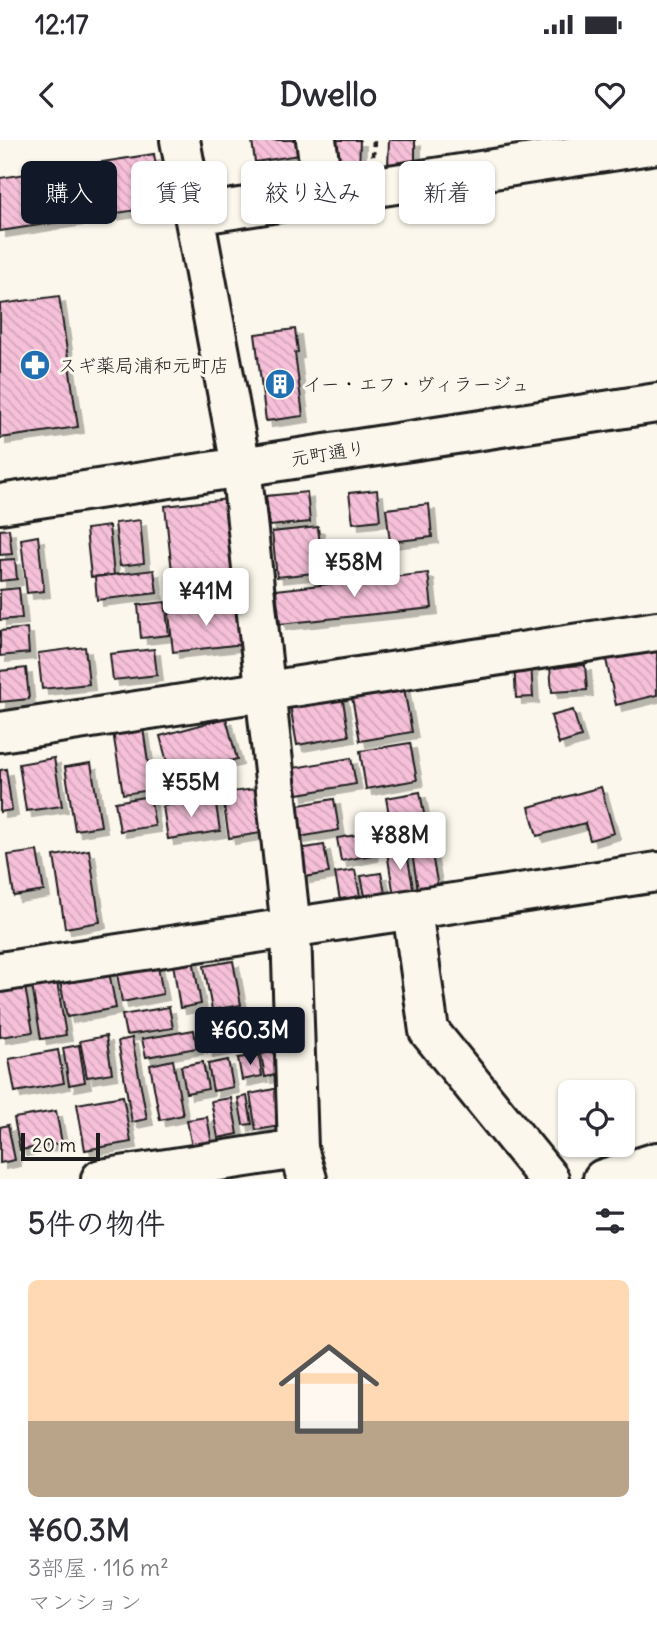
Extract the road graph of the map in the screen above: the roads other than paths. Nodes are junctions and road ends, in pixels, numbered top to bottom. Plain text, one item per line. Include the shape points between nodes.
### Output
1 (180, 140) edge
2 (316, 140) edge
3 (657, 144) edge
4 (184, 161) edge
5 (319, 161) edge
6 (385, 186) edge
7 (196, 224) edge
8 (657, 403) edge
9 (241, 467) junction
10 (0, 504) edge
11 (657, 631) edge
12 (265, 692) junction
13 (0, 732) edge
14 (657, 872) edge
15 (412, 910) junction
16 (291, 929) junction
17 (0, 972) edge
18 (302, 1164) edge
19 (101, 1179) edge
20 (549, 1179) edge

1 - 4 street
2 - 5 street
3 - 6 street
7 - 9 street
8 - 9 street, 元町通り
9 - 10 street, 元町通り
9 - 12 street
11 - 12 street
12 - 13 street
12 - 16 street
14 - 15 street
15 - 16 street
15 - 20 street via 429,1031
16 - 17 street
16 - 18 street
18 - 19 street

